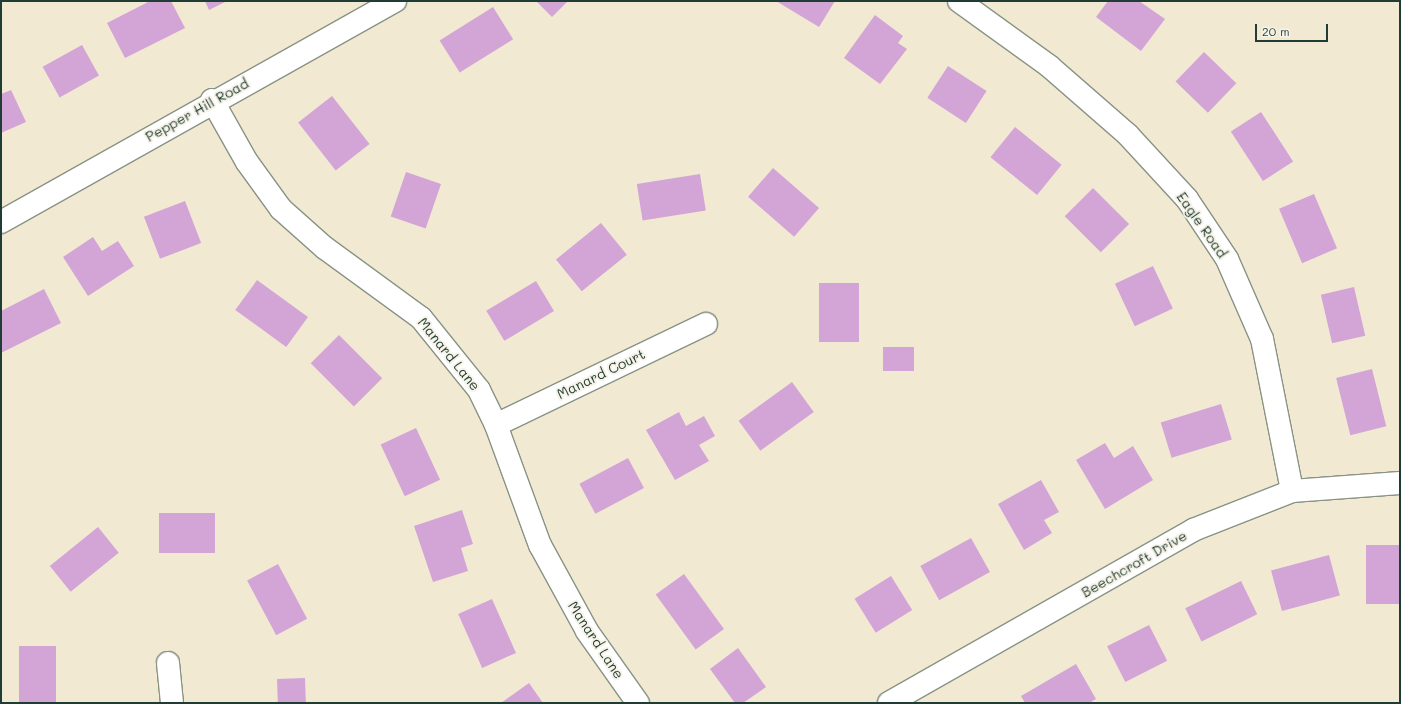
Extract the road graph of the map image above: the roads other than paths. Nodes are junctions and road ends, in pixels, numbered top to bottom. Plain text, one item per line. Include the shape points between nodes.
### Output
1 (395, 1) edge
2 (959, 1) edge
3 (212, 100) junction
4 (1, 222) edge
5 (706, 324) dead end
6 (496, 425) junction
7 (1400, 483) edge
8 (1292, 491) junction
9 (168, 663) dead end
10 (172, 703) edge
11 (638, 703) edge
12 (889, 703) edge

1 - 3 street, Pepper Hill Road
2 - 8 street, Eagle Road via 1054,71 1128,135 1187,199 1227,259 1262,339
3 - 4 street, Pepper Hill Road
3 - 6 street, Manard Lane via 247,162 281,209 325,248 421,318 479,390
5 - 6 street, Manard Court
6 - 11 street, Manard Lane via 540,545 587,630
7 - 8 street, Beechcroft Drive
8 - 12 street, Beechcroft Drive via 1193,530
9 - 10 street

